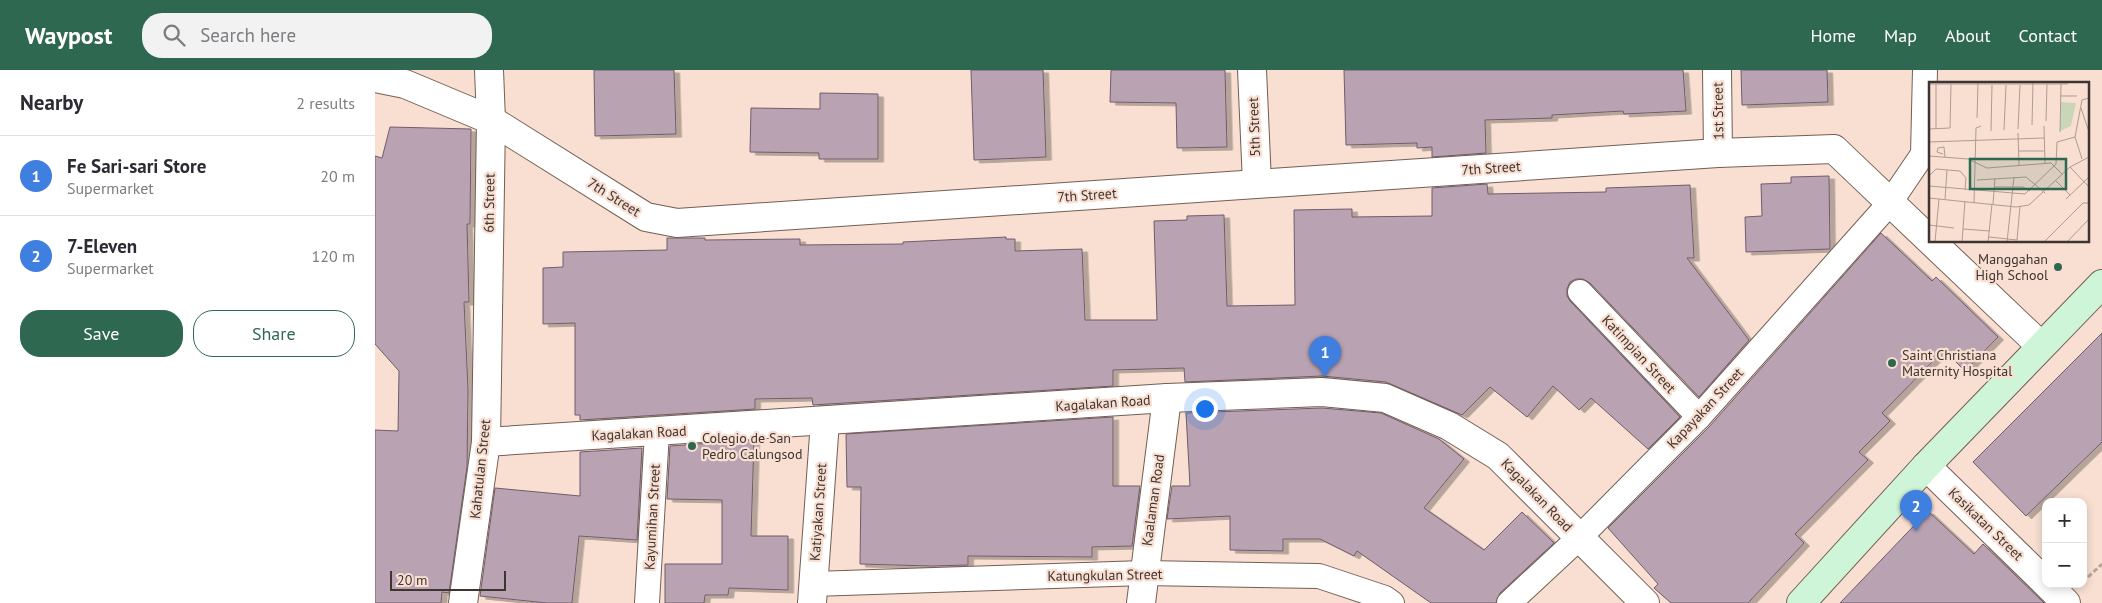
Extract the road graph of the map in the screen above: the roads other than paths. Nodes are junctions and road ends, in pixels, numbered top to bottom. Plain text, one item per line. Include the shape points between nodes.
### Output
1 (489, 70) edge
2 (1252, 70) edge
3 (1717, 70) edge
4 (1925, 70) edge
5 (375, 78) edge
6 (491, 120) junction
7 (1718, 153) junction
8 (1257, 183) junction
9 (1889, 204) junction
10 (1929, 241) edge
11 (1930, 242) edge
12 (2102, 284) edge
13 (1580, 292) dead end
14 (487, 335) joint
15 (2041, 346) junction
16 (1167, 398) junction
17 (1699, 417) junction
18 (825, 421) junction
19 (657, 432) junction
20 (486, 442) junction
21 (1926, 466) junction
22 (1579, 538) junction
23 (1143, 573) junction
24 (2042, 579) edge
25 (2051, 588) edge
26 (813, 593) edge
27 (463, 603) edge
28 (647, 603) edge
29 (1141, 603) edge
30 (1392, 603) edge
31 (1509, 603) edge
32 (1645, 603) edge
33 (1801, 603) edge
34 (2067, 603) edge

1 - 6 street, 6th Street
2 - 8 street, 5th Street
3 - 7 street, 1st Street
4 - 9 lane, Kapayakan Street via 1923,154
5 - 6 street, 7th Street via 405,84
6 - 8 street, 7th Street via 647,217 677,223
6 - 14 street, 6th Street
7 - 8 street, 7th Street
7 - 9 street, 7th Street via 1834,149
9 - 10 street
9 - 17 lane, Kapayakan Street
11 - 15 street
12 - 15 street
13 - 17 lane, Katimpian Street
14 - 20 street, Kahatulan Street
15 - 21 street
16 - 18 street, Kagalakan Road
16 - 22 street, Kagalakan Road via 1322,392 1385,398 1449,426 1498,456
16 - 23 street, Kaalaman Road
17 - 22 lane, Kapayakan Street
18 - 19 street, Kagalakan Road
18 - 26 street, Katiyakan Street
19 - 20 street, Kagalakan Road
19 - 28 lane, Kayumihan Street
20 - 27 street, Kahatulan Street
21 - 24 street, Kasikatan Street
21 - 33 street
22 - 31 lane, Kapayakan Street
22 - 32 street, Kagalakan Road
23 - 26 lane, Katungkulan Street
23 - 29 street, Kaalaman Road
23 - 30 lane, Katungkulan Street via 1319,576
25 - 34 street, Kasikatan Street

